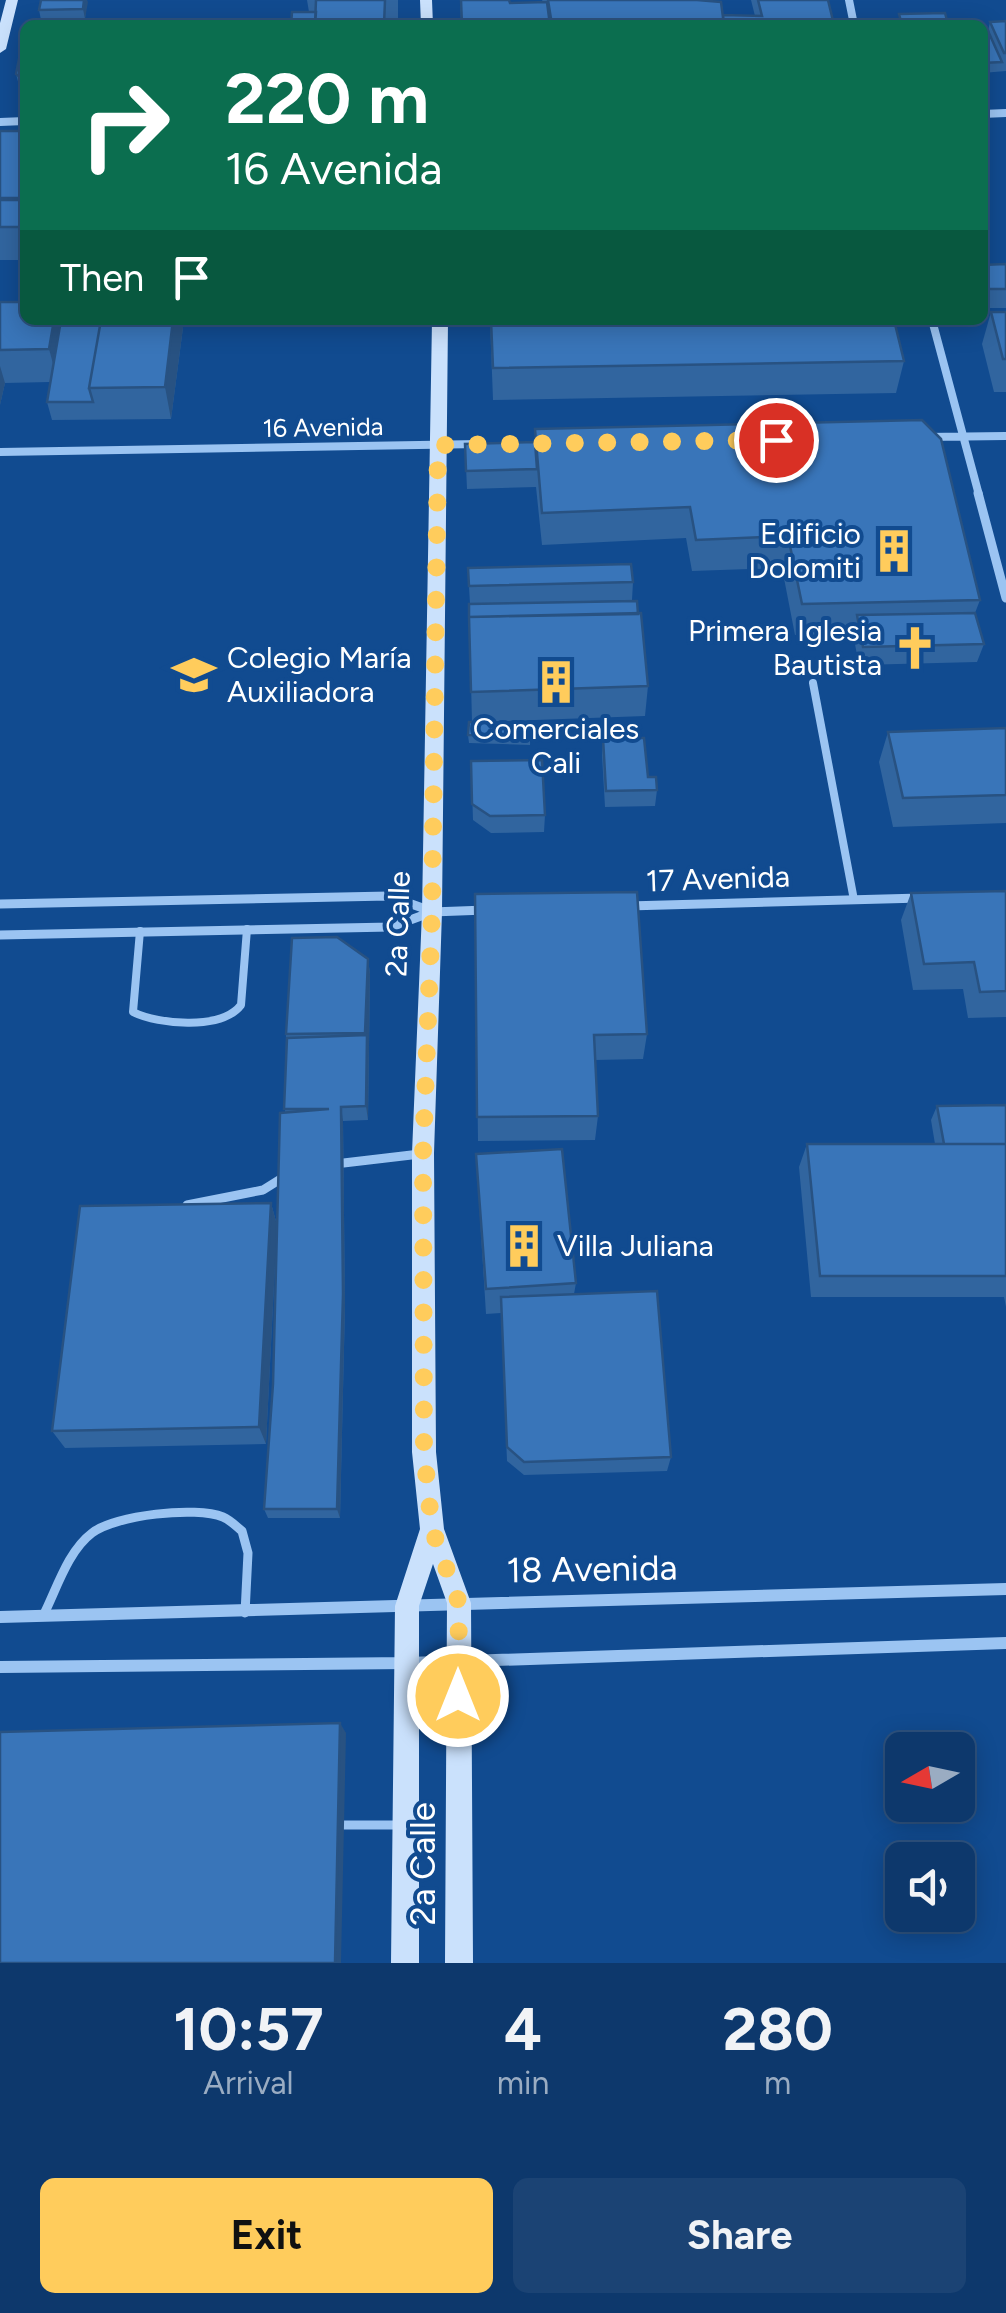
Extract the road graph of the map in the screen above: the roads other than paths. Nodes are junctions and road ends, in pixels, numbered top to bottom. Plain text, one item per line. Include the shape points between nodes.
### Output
1 (12, 0) edge
2 (0, 48) edge
3 (440, 325) edge
4 (933, 325) edge
5 (965, 436) junction
6 (1006, 436) edge
7 (906, 438) edge
8 (496, 444) edge
9 (438, 445) junction
10 (0, 452) edge
11 (1002, 568) edge
12 (1006, 598) edge
13 (814, 683) dead end
14 (930, 898) edge
15 (854, 900) junction
16 (0, 904) edge
17 (624, 906) edge
18 (509, 910) edge
19 (432, 912) junction
20 (247, 930) junction
21 (140, 931) junction
22 (0, 936) edge
23 (423, 1153) junction
24 (328, 1166) edge
25 (299, 1172) edge
26 (178, 1207) edge
27 (432, 1529) junction
28 (1006, 1588) edge
29 (459, 1603) junction
30 (407, 1606) junction
31 (244, 1613) junction
32 (0, 1617) edge
33 (42, 1618) junction
34 (1006, 1643) edge
35 (457, 1661) junction
36 (408, 1663) junction
37 (0, 1668) edge
38 (344, 1824) dead end
39 (407, 1825) junction
40 (406, 1963) edge
41 (459, 1963) edge

1 - 2 street
3 - 9 street, 2a Calle
4 - 5 street
5 - 6 street
5 - 7 street
5 - 11 street
8 - 9 street, 16 Avenida
9 - 10 street, 16 Avenida
9 - 19 street, 2a Calle
11 - 12 street
13 - 15 lane
14 - 15 street, 17 Avenida
15 - 17 street, 17 Avenida
16 - 19 street via 389,896
18 - 19 street
19 - 20 street via 391,927
19 - 23 street, 2a Calle
20 - 21 street
20 - 21 lane via 238,1011 220,1019 145,1020 133,1012
21 - 22 street
23 - 24 lane
23 - 27 street, 2a Calle via 424,1452
25 - 26 lane via 264,1190
27 - 29 street, 2a Calle
27 - 30 street, 2a Calle
28 - 29 street, 18 Avenida
29 - 30 street, 18 Avenida
29 - 35 street, 2a Calle
30 - 31 street, 18 Avenida
30 - 36 street, 2a Calle
31 - 33 street, 18 Avenida
31 - 33 lane via 248,1553 242,1531 218,1515 196,1515 127,1519 92,1534
32 - 33 street, 18 Avenida
34 - 35 street
35 - 36 street
35 - 41 street, 2a Calle
36 - 37 street
36 - 39 street, 2a Calle
38 - 39 lane
39 - 40 street, 2a Calle

